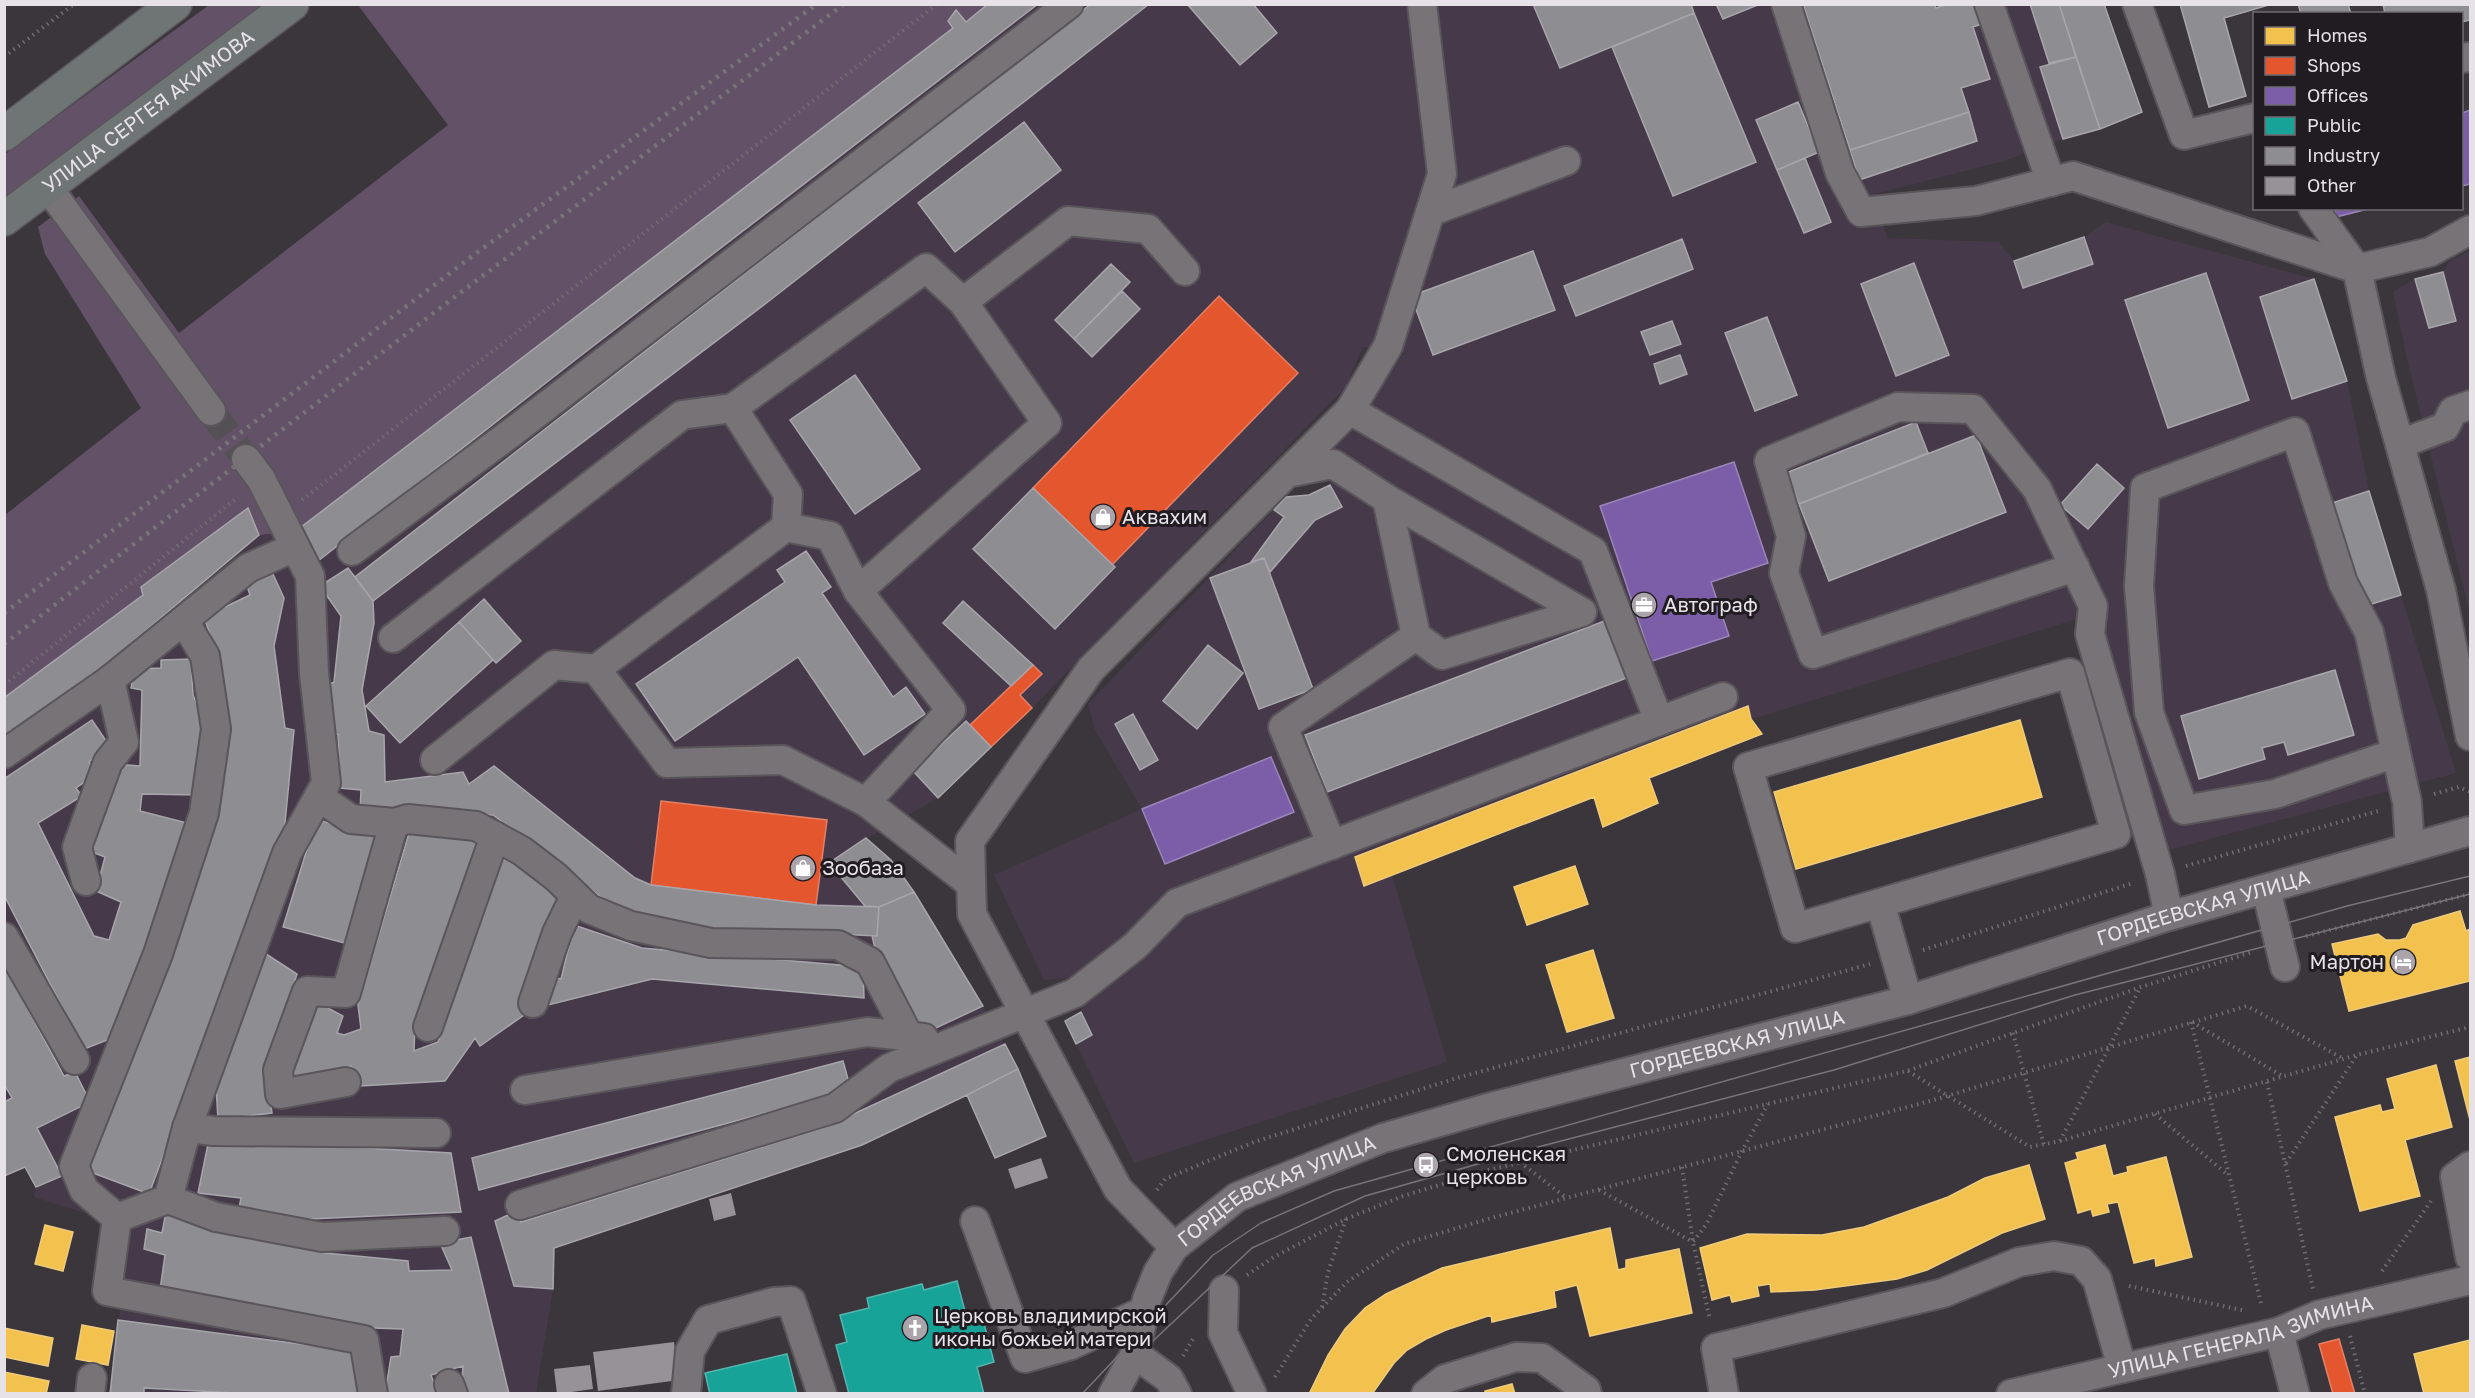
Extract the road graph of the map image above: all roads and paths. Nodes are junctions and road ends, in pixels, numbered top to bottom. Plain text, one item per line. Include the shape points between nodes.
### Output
1 (74, 4) edge
2 (292, 4) edge
3 (937, 4) edge
4 (1069, 4) edge
5 (1422, 4) edge
6 (1786, 4) edge
7 (1989, 4) edge
8 (2137, 4) edge
9 (172, 5) edge
10 (4, 57) edge
11 (2253, 118) edge
12 (4, 134) edge
13 (1566, 161) dead end
14 (2051, 182) junction
15 (47, 186) junction
16 (2314, 210) edge
17 (1430, 212) junction
18 (4, 219) edge
19 (2470, 230) edge
20 (2356, 269) junction
21 (1185, 271) dead end
22 (963, 302) junction
23 (2470, 405) edge
24 (733, 408) junction
25 (1350, 410) junction
26 (211, 411) tunnel mouth
27 (2400, 444) junction
28 (253, 469) joint
29 (1287, 473) junction
30 (1387, 499) junction
31 (280, 517) junction
32 (786, 527) junction
33 (295, 547) junction
34 (352, 551) dead end
35 (2075, 567) junction
36 (858, 591) junction
37 (184, 621) junction
38 (1416, 636) junction
39 (393, 638) dead end
40 (596, 669) junction
41 (110, 680) junction
42 (4, 685) edge
43 (1723, 697) dead end
44 (1659, 722) junction
45 (2470, 736) edge
46 (2396, 753) junction
47 (4, 754) edge
48 (435, 760) dead end
49 (2470, 792) edge
50 (319, 797) junction
51 (866, 802) junction
52 (2407, 802) junction
53 (394, 824) junction
54 (2470, 831) edge
55 (495, 836) junction
56 (1332, 845) junction
57 (2410, 848) junction
58 (2160, 874) junction
59 (86, 881) dead end
60 (971, 884) junction
61 (2266, 889) junction
62 (2470, 894) edge
63 (575, 896) junction
64 (1880, 903) junction
65 (2169, 916) junction
66 (4, 937) edge
67 (2282, 955) junction
68 (1896, 957) junction
69 (2141, 987) junction
70 (1908, 1000) junction
71 (533, 1003) dead end
72 (1024, 1012) junction
73 (2191, 1022) junction
74 (428, 1027) dead end
75 (2470, 1027) edge
76 (2013, 1033) junction
77 (909, 1037) junction
78 (953, 1041) junction
79 (2110, 1047) junction
80 (2357, 1055) junction
81 (2344, 1059) junction
82 (75, 1060) dead end
83 (1907, 1071) junction
84 (2024, 1073) junction
85 (2284, 1077) junction
86 (346, 1082) dead end
87 (2266, 1082) junction
88 (525, 1090) dead end
89 (1948, 1096) junction
90 (2209, 1098) junction
91 (1768, 1104) junction
92 (2155, 1114) junction
93 (187, 1128) junction
94 (436, 1133) dead end
95 (2060, 1141) junction
96 (2044, 1145) junction
97 (1742, 1151) junction
98 (1520, 1162) junction
99 (2285, 1164) junction
100 (1682, 1167) junction
101 (2463, 1172) edge
102 (2229, 1176) junction
103 (1598, 1190) junction
104 (1566, 1198) junction
105 (168, 1199) junction
106 (520, 1204) dead end
107 (1140, 1212) junction
108 (117, 1218) junction
109 (1346, 1219) junction
110 (975, 1221) dead end
111 (445, 1232) dead end
112 (1693, 1242) junction
113 (1174, 1247) junction
114 (2470, 1257) edge
115 (2097, 1279) junction
116 (2470, 1280) edge
117 (1224, 1290) joint
118 (1322, 1308) junction
119 (2340, 1310) junction
120 (1144, 1311) junction
121 (2270, 1327) junction
122 (1195, 1334) dead end
123 (1716, 1348) junction
124 (1135, 1354) junction
125 (2122, 1368) junction
126 (1173, 1386) edge
127 (1262, 1389) edge
128 (373, 1394) edge
129 (686, 1394) edge
130 (822, 1394) edge
131 (1113, 1394) edge
132 (1426, 1394) edge
133 (1587, 1394) edge
134 (1724, 1394) edge
135 (2012, 1394) edge
136 (2295, 1394) edge
137 (2365, 1394) edge

1 - 10 path
2 - 15 main road, УЛИЦА СЕРГЕЯ АКИМОВА
3 - 31 path
4 - 34 street
5 - 17 street via 1442,174
6 - 14 street via 1840,173 1860,212 1977,201
7 - 14 street
8 - 11 street via 2184,135
9 - 12 main road
13 - 17 street
14 - 20 street via 2073,176
15 - 18 main road, УЛИЦА СЕРГЕЯ АКИМОВА
15 - 26 street
16 - 20 street
17 - 25 street via 1388,346
19 - 20 street via 2430,252
20 - 27 street
21 - 22 street via 1148,229 1068,221
22 - 24 street via 926,268
22 - 36 street via 1047,423
23 - 27 street via 2453,411 2445,427
24 - 32 street via 788,494
24 - 39 street via 682,415
25 - 29 street
25 - 44 street via 1593,551
27 - 45 street via 2441,590
28 - 31 street
28 - 42 path
29 - 30 street via 1333,464
29 - 60 street via 1091,669 970,841
30 - 38 street
30 - 38 street via 1582,612 1442,655
31 - 33 street
32 - 36 street via 830,536
32 - 40 street
33 - 37 street via 248,568
33 - 50 street via 310,576 314,673 326,783
35 - 35 street via 2037,489 1973,409 1898,407 1769,461 1791,536 1784,573 1813,654
35 - 58 street via 2093,606 2090,634
36 - 51 street via 951,710
37 - 41 street
37 - 108 street via 205,656 216,729 204,813 158,954 74,1166 84,1190
38 - 56 street via 1283,728
40 - 48 street via 554,665
40 - 51 street via 667,763 783,760
41 - 47 street
41 - 59 street via 124,742 108,762 77,847
43 - 44 street
44 - 56 street
46 - 46 street via 2369,632 2343,583 2295,432 2145,488 2139,586 2149,712 2184,810 2275,794
46 - 52 street
49 - 52 path via 2459,787
50 - 53 street via 351,819
50 - 93 street via 287,853
51 - 60 street
52 - 57 street
52 - 58 path
53 - 55 street via 408,819 476,826
53 - 86 street via 346,993 307,991 278,1070 280,1094
54 - 57 street, ГОРДЕЕВСКАЯ УЛИЦА
55 - 63 street via 522,851
55 - 74 street
56 - 72 street via 1177,903 1135,946 1074,993
57 - 61 street, ГОРДЕЕВСКАЯ УЛИЦА
58 - 65 street
58 - 68 path
60 - 72 street via 972,915
61 - 65 street, ГОРДЕЕВСКАЯ УЛИЦА
61 - 67 street
62 - 67 path
63 - 71 street via 557,933
63 - 77 street via 589,909 631,926 711,943 838,945 870,962
64 - 64 street via 1795,928 1748,767 2070,673 2116,834
64 - 68 street
65 - 70 street, ГОРДЕЕВСКАЯ УЛИЦА
66 - 82 street
67 - 69 path
68 - 70 street
68 - 107 path via 1457,1078 1254,1142 1165,1179
69 - 76 path
69 - 79 path
70 - 113 street, ГОРДЕЕВСКАЯ УЛИЦА via 1383,1138 1237,1197
72 - 78 street
72 - 107 street via 1118,1189
73 - 79 path
73 - 81 path via 2247,1006
73 - 85 path
73 - 90 path
75 - 80 path
76 - 83 path
76 - 84 path
77 - 78 street
77 - 88 street via 867,1032
78 - 106 street via 889,1068 835,1108
79 - 84 path
79 - 95 path
80 - 81 path
80 - 99 path
81 - 85 path
83 - 89 path
83 - 91 path
84 - 89 path
84 - 96 path
85 - 87 path
87 - 90 path
87 - 99 path
89 - 96 path via 2030,1147
89 - 97 path
90 - 92 path
90 - 102 path
91 - 97 path
91 - 98 path
92 - 95 path
92 - 102 path
93 - 94 street
93 - 105 street
95 - 96 path
97 - 100 path
97 - 112 path via 1706,1225
98 - 104 path
98 - 109 path via 1403,1196
99 - 119 path
100 - 103 path
100 - 112 path
101 - 114 street
101 - 119 path via 2434,1196
102 - 121 path
103 - 104 path
103 - 112 path
104 - 118 path via 1404,1244 1347,1282
105 - 108 street
105 - 111 street via 216,1217 322,1237
107 - 113 street
108 - 128 street via 107,1291 364,1340
109 - 117 path via 1274,1257
109 - 118 path via 1328,1272
110 - 120 street via 1025,1358 1071,1345
112 - 123 path
113 - 120 street, ГОРДЕЕВСКАЯ УЛИЦА via 1158,1272
115 - 121 path
115 - 123 street via 2081,1261 2054,1256 2019,1262 1943,1293
115 - 125 street
116 - 119 street, УЛИЦА ГЕНЕРАЛА ЗИМИНА
117 - 127 street via 1222,1333
118 - 127 path
119 - 121 street, УЛИЦА ГЕНЕРАЛА ЗИМИНА
119 - 137 path
120 - 124 street, ГОРДЕЕВСКАЯ УЛИЦА
121 - 125 street, УЛИЦА ГЕНЕРАЛА ЗИМИНА
121 - 136 street
122 - 126 path
123 - 134 street
124 - 126 street
124 - 131 street, ГОРДЕЕВСКАЯ УЛИЦА
125 - 135 street, УЛИЦА ГЕНЕРАЛА ЗИМИНА
129 - 130 street via 690,1351 708,1320 792,1301
132 - 133 street via 1445,1379 1516,1357 1542,1358

